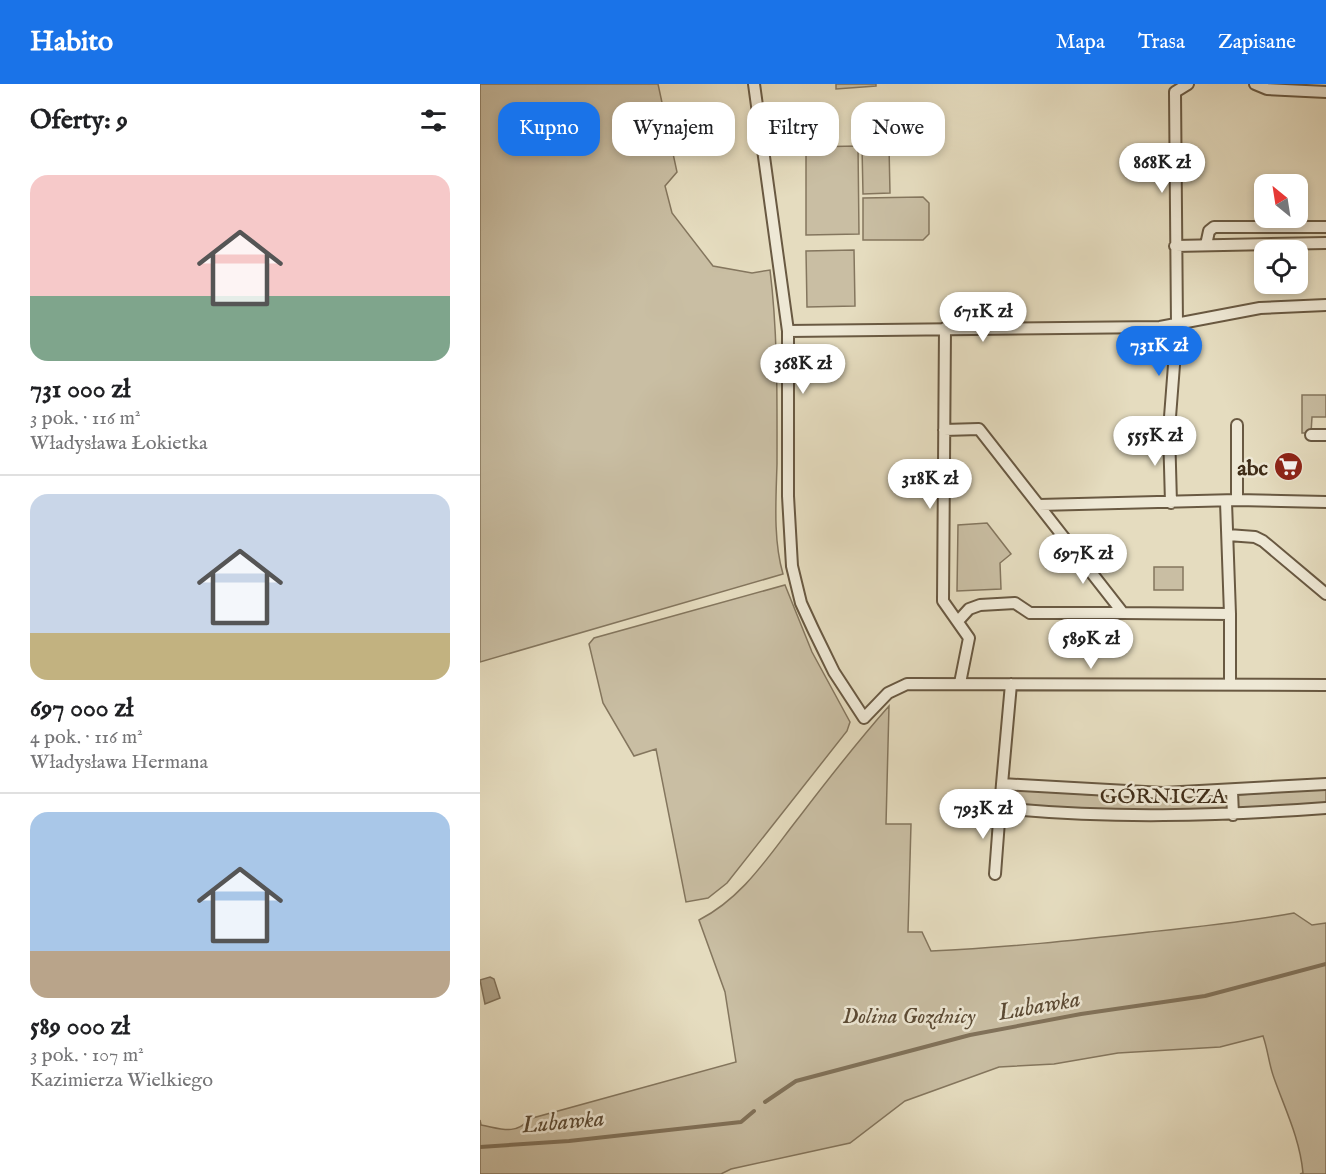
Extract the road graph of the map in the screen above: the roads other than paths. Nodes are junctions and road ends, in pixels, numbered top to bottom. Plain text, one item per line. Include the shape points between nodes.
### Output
1 (754, 84) edge
2 (1188, 84) edge
3 (1254, 84) edge
4 (1326, 92) edge
5 (1326, 227) edge
6 (1326, 243) edge
7 (1206, 245) junction
8 (1175, 246) junction
9 (1326, 305) edge
10 (1177, 326) junction
11 (945, 328) junction
12 (788, 331) junction
13 (1237, 425) dead end
14 (944, 430) junction
15 (1311, 435) dead end
16 (1326, 435) edge
17 (1232, 501) junction
18 (1326, 502) edge
19 (1171, 503) junction
20 (1039, 505) junction
21 (1228, 535) junction
22 (1326, 594) edge
23 (1123, 613) junction
24 (1230, 614) junction
25 (959, 620) junction
26 (960, 683) junction
27 (1011, 684) junction
28 (1230, 684) junction
29 (1326, 685) edge
30 (1002, 784) junction
31 (1326, 784) edge
32 (1232, 791) junction
33 (1000, 808) junction
34 (1326, 808) edge
35 (1233, 815) junction
36 (995, 874) dead end

1 - 12 street
2 - 8 street via 1175,92
3 - 4 street via 1267,89
5 - 7 street via 1214,227
6 - 7 street
7 - 8 street
8 - 10 street
9 - 10 street via 1260,308
10 - 11 street
10 - 19 street via 1169,430
11 - 12 street
11 - 14 street
12 - 26 street via 792,566 801,603 813,629 864,718 897,687
13 - 17 street
14 - 20 street via 979,429
14 - 25 street via 943,601
15 - 16 street
17 - 18 street
17 - 19 street
17 - 21 street
19 - 20 street
20 - 23 street
21 - 22 street via 1263,541
21 - 24 street
23 - 24 street
23 - 25 street via 1030,613 1015,603 980,605 969,609
24 - 28 street
25 - 26 street via 969,638
26 - 27 street
27 - 28 street
27 - 30 street
28 - 29 street
30 - 32 street, GÓRNICZA via 1163,793
30 - 33 street
31 - 32 street, GÓRNICZA
32 - 35 street
33 - 35 street, GÓRNICZA via 1131,815
33 - 36 street
34 - 35 street, GÓRNICZA

